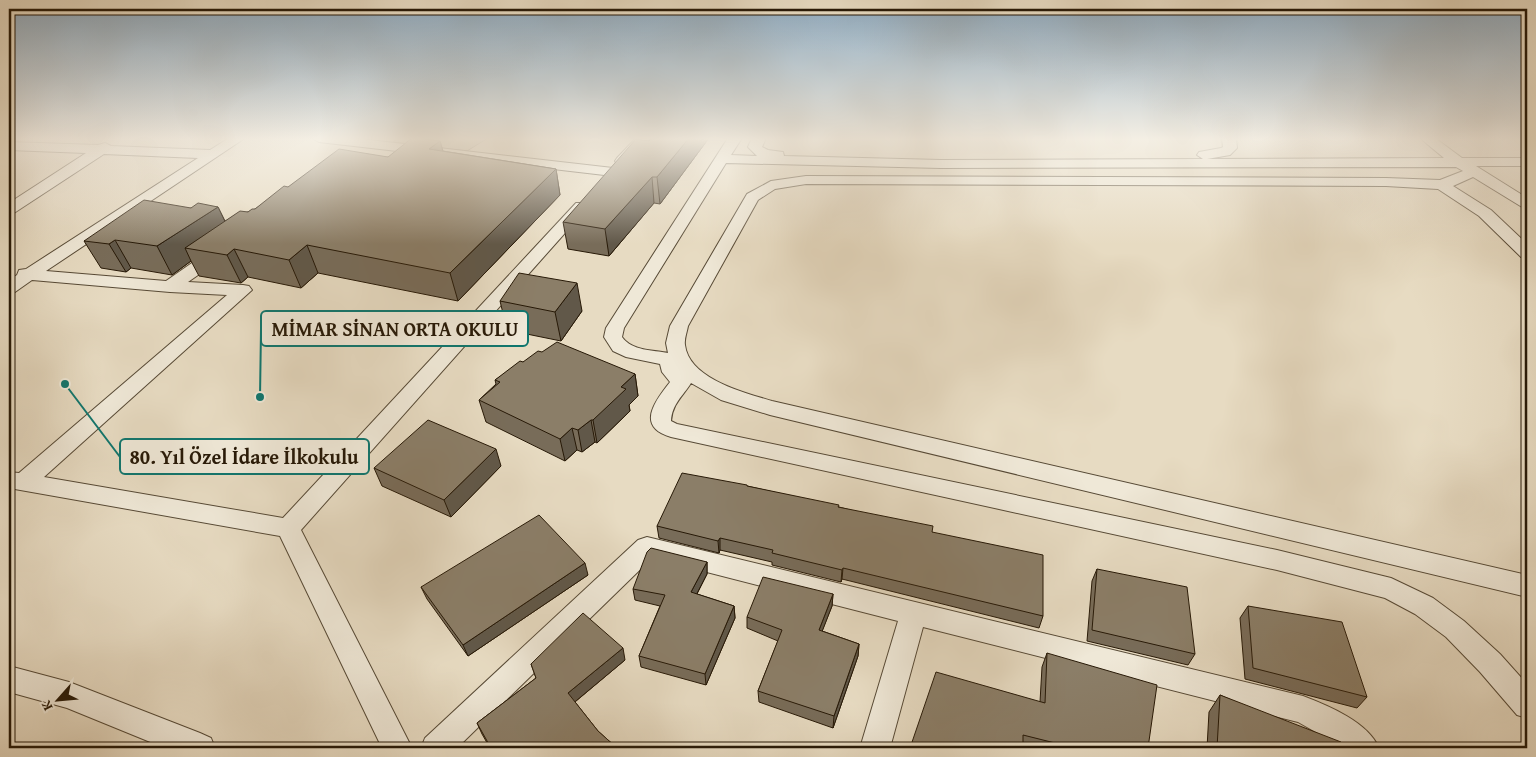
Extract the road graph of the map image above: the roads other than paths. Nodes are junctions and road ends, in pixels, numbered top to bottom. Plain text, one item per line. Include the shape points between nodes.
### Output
1 (66, 173) edge
2 (182, 173) edge
3 (611, 173) edge
4 (712, 173) edge
5 (1471, 173) edge
6 (1476, 173) edge
7 (1442, 185) junction
8 (1527, 204) edge
9 (9, 210) edge
10 (227, 247) edge
11 (1527, 253) edge
12 (9, 272) edge
13 (29, 274) junction
14 (170, 287) junction
15 (9, 288) edge
16 (17, 481) edge
17 (288, 528) junction
18 (1527, 586) edge
19 (914, 612) junction
20 (9, 679) edge
21 (1527, 705) edge
22 (200, 748) edge
23 (397, 748) edge
24 (436, 748) edge
25 (876, 748) edge
26 (1364, 748) edge

1 - 9 street
2 - 13 street
3 - 17 street
4 - 21 street via 615,328 613,337 620,347 633,353 670,359 672,372 681,382 664,405 660,414 661,424 671,430 1277,560 1391,589 1424,606 1454,629
5 - 7 street
6 - 8 street
7 - 11 street via 1485,213
7 - 18 street via 1386,182 806,180 771,185 752,197 679,326 675,347 685,366 714,390 770,408
10 - 14 street
12 - 13 street
13 - 14 street
13 - 15 street
14 - 16 street via 243,290
16 - 17 street
17 - 23 street
19 - 24 street via 647,547
19 - 25 street
19 - 26 street via 1303,710 1354,736
20 - 22 street via 69,695

